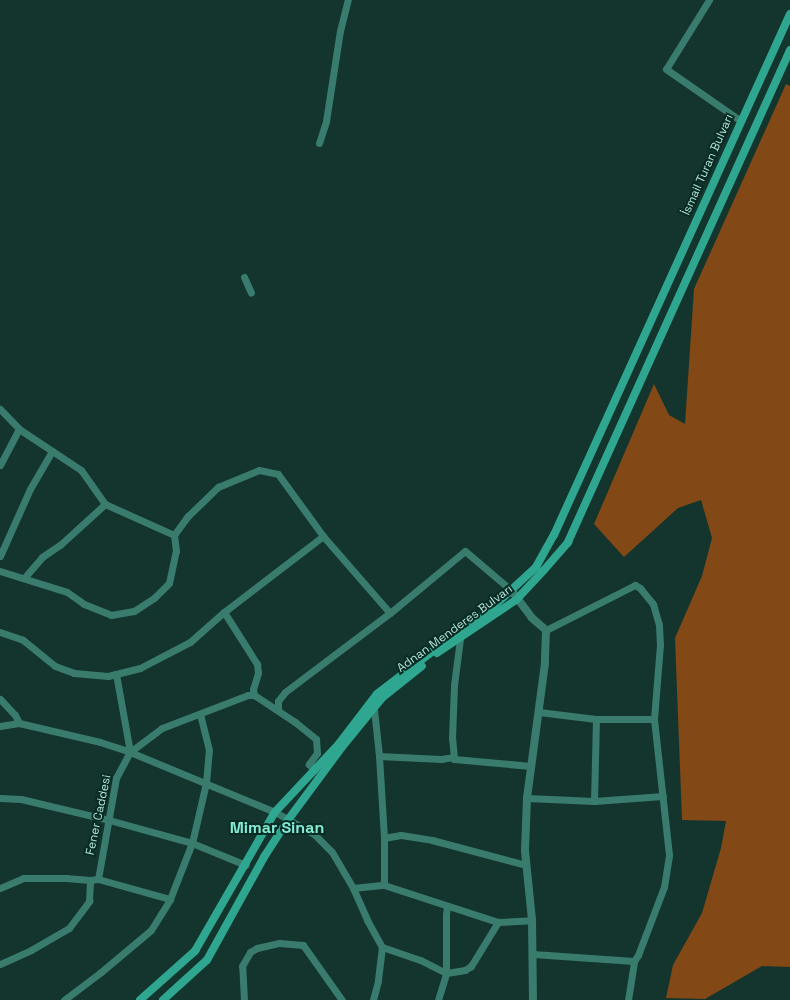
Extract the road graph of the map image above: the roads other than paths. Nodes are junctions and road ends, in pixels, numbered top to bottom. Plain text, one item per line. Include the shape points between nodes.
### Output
1 (348, 0) edge
2 (709, 0) edge
3 (790, 14) edge
4 (790, 50) edge
5 (741, 121) junction
6 (319, 143) dead end
7 (244, 277) dead end
8 (251, 293) dead end
9 (649, 326) joint
10 (0, 409) edge
11 (20, 429) junction
12 (52, 451) junction
13 (0, 466) edge
14 (105, 504) junction
15 (174, 535) junction
16 (322, 536) junction
17 (0, 556) edge
18 (0, 571) edge
19 (24, 578) junction
20 (511, 590) junction
21 (516, 600) junction
22 (224, 612) junction
23 (390, 613) junction
24 (546, 630) junction
25 (0, 632) edge
26 (460, 639) junction
27 (116, 674) junction
28 (254, 695) junction
29 (0, 699) edge
30 (278, 709) junction
31 (374, 710) junction
32 (539, 712) junction
33 (200, 714) junction
34 (596, 719) junction
35 (654, 719) junction
36 (0, 720) edge
37 (19, 723) junction
38 (0, 726) edge
39 (130, 752) junction
40 (380, 756) junction
41 (454, 759) junction
42 (531, 766) junction
43 (314, 770) junction
44 (206, 783) junction
45 (663, 796) junction
46 (0, 798) edge
47 (527, 798) junction
48 (594, 801) junction
49 (275, 812) junction
50 (109, 820) junction
51 (288, 820) junction
52 (384, 838) junction
53 (192, 844) junction
54 (246, 865) junction
55 (526, 865) junction
56 (94, 880) junction
57 (384, 885) junction
58 (0, 888) edge
59 (353, 888) junction
60 (170, 899) junction
61 (448, 906) junction
62 (532, 920) junction
63 (498, 922) junction
64 (382, 947) junction
65 (533, 954) junction
66 (634, 961) junction
67 (0, 964) edge
68 (446, 973) junction
69 (64, 1000) edge
70 (140, 1000) edge
71 (163, 1000) edge
72 (244, 1000) edge
73 (342, 1000) edge
74 (373, 1000) edge
75 (438, 1000) edge
76 (533, 1000) edge
77 (628, 1000) edge

1 - 6 street via 340,31 326,121
2 - 5 street via 666,69
3 - 5 main road, İsmail Turan Bulvarı
4 - 21 main road, Adnan Menderes Bulvarı via 568,542
5 - 9 main road, İsmail Turan Bulvarı
7 - 8 street
9 - 20 main road, Adnan Menderes Bulvarı via 554,535 536,567
10 - 11 street
11 - 12 street
11 - 13 street
12 - 14 street via 81,470
12 - 17 street via 30,489
14 - 15 street
14 - 19 street via 60,545 42,557
15 - 16 street via 188,516 218,486 259,470 278,474
15 - 19 street via 176,551 169,583 154,598 134,611 111,615 84,604 67,592
16 - 22 street
16 - 23 street
18 - 19 street
20 - 21 street
20 - 23 street via 464,552
20 - 43 main road, Adnan Menderes Bulvarı via 493,607 377,694 338,745
21 - 24 street
21 - 26 main road, Adnan Menderes Bulvarı
22 - 27 street via 190,642 140,668
22 - 28 street via 257,664
23 - 30 street via 285,692 278,701
24 - 32 street
24 - 35 street via 635,586 640,588 653,604 659,625 660,645
25 - 27 street via 23,640 55,666 74,673 108,676
26 - 31 main road, Adnan Menderes Bulvarı via 435,654 382,698
26 - 41 street via 454,685
27 - 39 street
28 - 30 street
28 - 33 street
29 - 37 street
30 - 43 street via 316,740 317,753 309,764
31 - 40 street
31 - 51 main road, Adnan Menderes Bulvarı via 342,747
32 - 34 street
32 - 42 street
33 - 39 street via 162,728
33 - 44 street via 209,750
34 - 35 street
34 - 48 street
35 - 45 street
36 - 37 street
37 - 38 street
37 - 39 street via 100,742
39 - 44 street
39 - 50 street, Fener Caddesi via 116,778
40 - 41 street
40 - 52 street
41 - 42 street
42 - 47 street
43 - 49 main road, Adnan Menderes Bulvarı
44 - 49 street
44 - 53 street
45 - 48 street
45 - 66 street via 669,855 664,887
46 - 50 street via 21,799
47 - 48 street
47 - 55 street
49 - 51 street
49 - 54 main road, Adnan Menderes Bulvarı
50 - 53 street
50 - 56 street, Fener Caddesi
51 - 59 street via 314,834 328,848
51 - 71 main road, Adnan Menderes Bulvarı via 264,857 207,960
52 - 55 street via 401,835 432,840
52 - 57 street
53 - 54 street
53 - 60 street
54 - 70 main road, Adnan Menderes Bulvarı via 195,951
55 - 62 street
56 - 58 street via 23,878
56 - 60 street
56 - 67 street, Fener Caddesi via 89,900 69,928
57 - 59 street
57 - 61 street
59 - 64 street via 366,920
60 - 69 street via 151,930
61 - 63 street
61 - 68 street
62 - 63 street
62 - 65 street
63 - 68 street via 471,966 465,970
64 - 68 street via 420,960
64 - 74 street
65 - 66 street
65 - 76 street
66 - 77 street
68 - 75 street
72 - 73 street via 242,966 250,952 279,944 303,945

